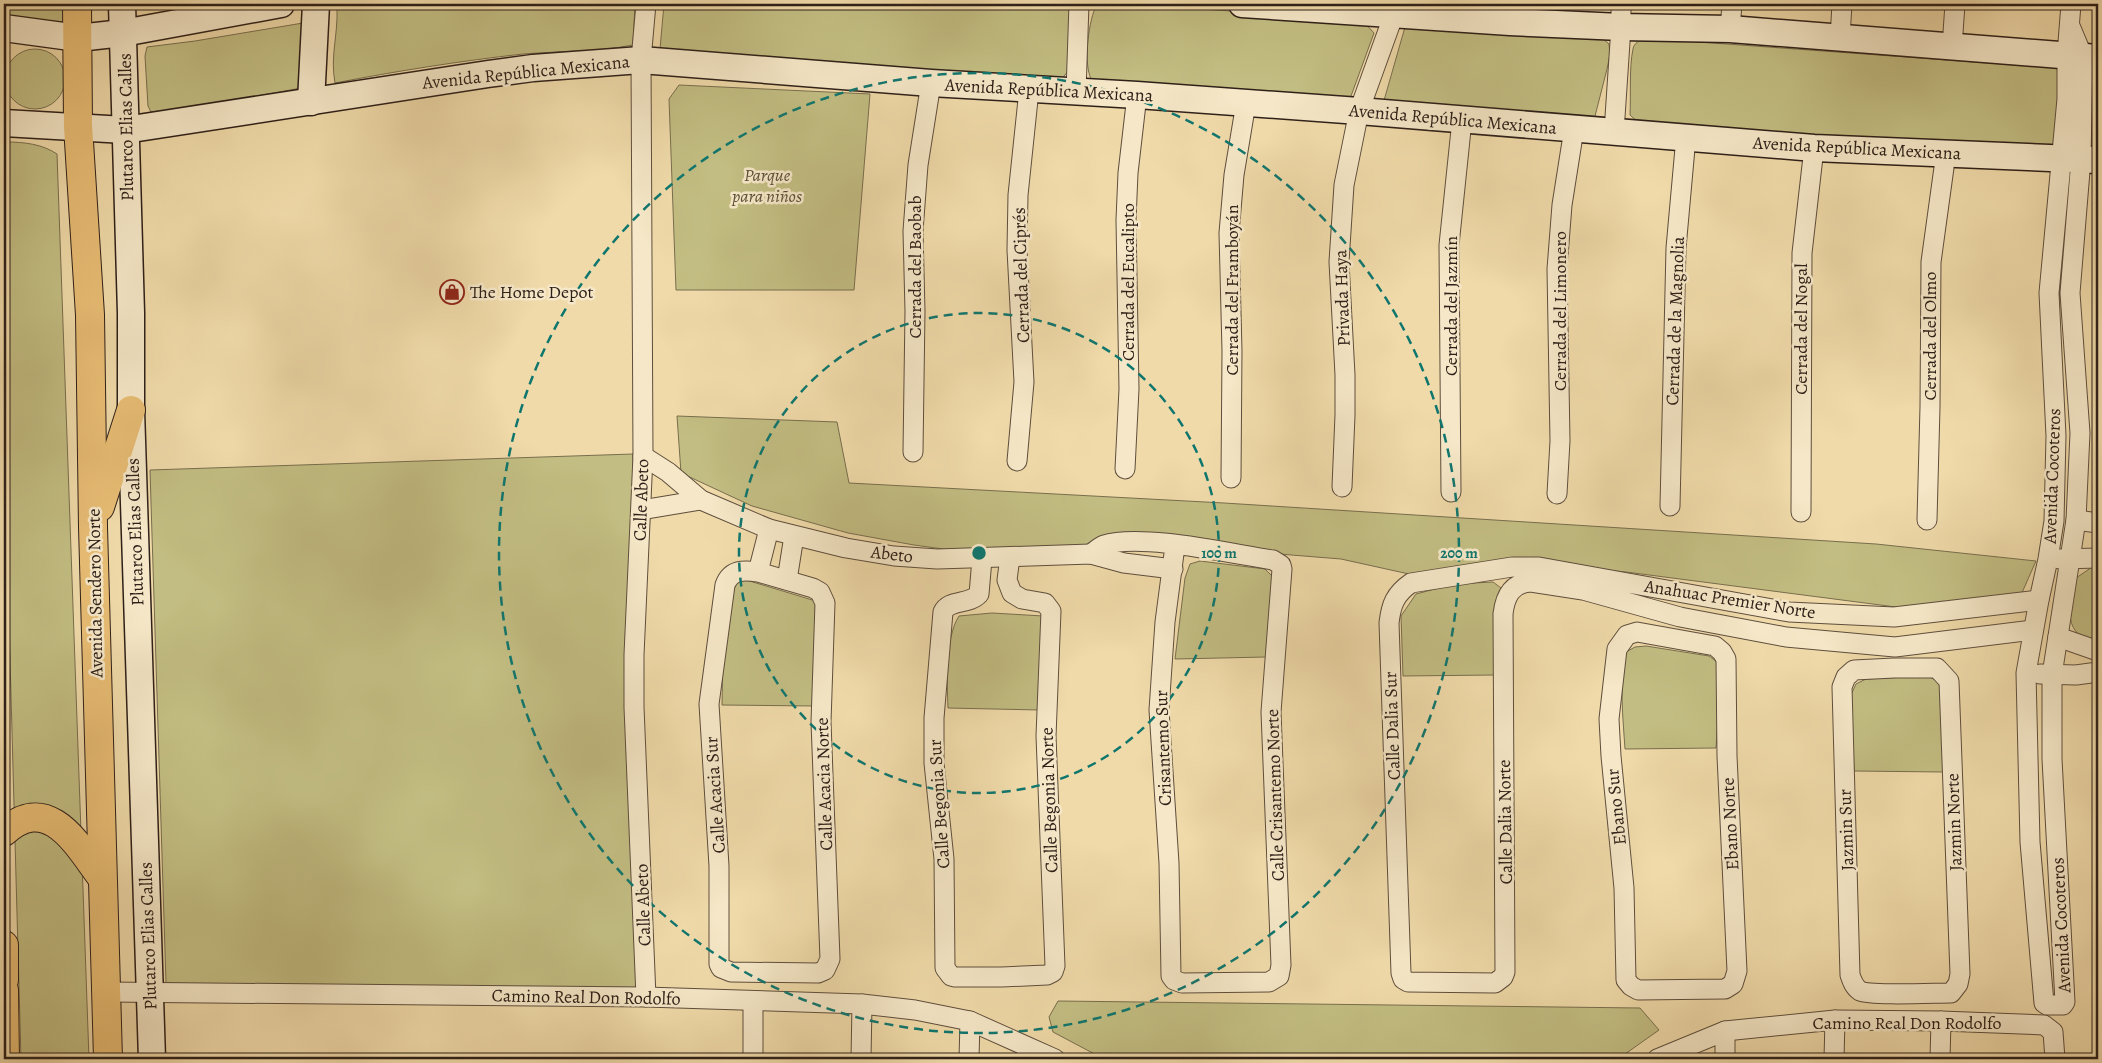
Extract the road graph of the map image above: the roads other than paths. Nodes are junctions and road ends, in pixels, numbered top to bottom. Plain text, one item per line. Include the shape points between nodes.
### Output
1 (77, 4) edge
2 (122, 4) edge
3 (281, 4) edge
4 (316, 4) edge
5 (646, 4) edge
6 (1079, 4) edge
7 (1242, 4) edge
8 (1842, 4) edge
9 (1955, 4) edge
10 (2071, 4) edge
11 (1291, 6) edge
12 (1395, 9) edge
13 (1510, 13) edge
14 (1621, 16) edge
15 (1731, 16) edge
16 (4, 28) edge
17 (123, 33) junction
18 (78, 38) junction
19 (1840, 38) junction
20 (1952, 47) junction
21 (2083, 56) edge
22 (641, 60) junction
23 (931, 83) junction
24 (1029, 90) junction
25 (1076, 92) junction
26 (1137, 95) junction
27 (310, 102) junction
28 (1246, 103) junction
29 (1359, 111) junction
30 (1462, 120) junction
31 (4, 124) edge
32 (78, 126) junction
33 (1574, 129) junction
34 (126, 130) junction
35 (1614, 132) junction
36 (1686, 137) junction
37 (1814, 148) junction
38 (1946, 154) junction
39 (2081, 159) edge
40 (131, 410) junction
41 (913, 452) dead end
42 (643, 456) junction
43 (1018, 461) dead end
44 (1125, 468) dead end
45 (1231, 478) dead end
46 (1342, 487) dead end
47 (1451, 492) dead end
48 (1558, 494) dead end
49 (702, 500) junction
50 (1670, 506) dead end
51 (641, 510) junction
52 (1801, 512) dead end
53 (1927, 520) dead end
54 (2076, 520) junction
55 (2098, 523) edge
56 (93, 527) junction
57 (769, 529) junction
58 (794, 536) junction
59 (1175, 546) junction
60 (1091, 554) junction
61 (1010, 557) junction
62 (982, 558) junction
63 (2048, 558) junction
64 (2098, 558) edge
65 (2071, 560) junction
66 (1512, 567) junction
67 (1173, 569) junction
68 (751, 571) junction
69 (787, 580) junction
70 (1584, 582) junction
71 (1515, 587) junction
72 (1681, 592) junction
73 (2038, 600) junction
74 (1680, 617) junction
75 (1894, 617) junction
76 (2033, 630) junction
77 (2058, 637) junction
78 (1678, 639) junction
79 (1895, 646) junction
80 (2098, 651) edge
81 (1894, 668) junction
82 (2098, 672) edge
83 (2026, 673) junction
84 (2052, 675) junction
85 (4, 832) edge
86 (102, 878) junction
87 (4, 945) edge
88 (783, 973) joint
89 (1002, 978) joint
90 (1403, 979) joint
91 (4, 980) edge
92 (1230, 984) joint
93 (1677, 991) joint
94 (106, 992) junction
95 (150, 992) junction
96 (1900, 994) joint
97 (646, 997) junction
98 (753, 1002) junction
99 (862, 1004) junction
100 (4, 1007) edge
101 (1835, 1020) junction
102 (970, 1021) junction
103 (1941, 1021) junction
104 (1726, 1031) junction
105 (5, 1059) edge
106 (108, 1059) edge
107 (152, 1059) edge
108 (752, 1059) edge
109 (861, 1059) edge
110 (968, 1059) edge
111 (1056, 1059) edge
112 (1657, 1059) edge
113 (1725, 1059) edge
114 (1834, 1059) edge
115 (1940, 1059) edge
116 (2055, 1059) edge

1 - 18 main road, Avenida Sendero Norte
2 - 17 main road, Plutarco Elias Calles
3 - 17 main road
4 - 27 main road
5 - 22 street, Calle Abeto
6 - 25 street
7 - 11 main road
8 - 19 street
9 - 20 street
10 - 21 street via 2070,26
11 - 12 main road
12 - 13 main road
12 - 29 street, Privada Haya
13 - 14 main road
14 - 15 main road
14 - 35 street
15 - 19 main road
16 - 18 main road
17 - 18 main road
17 - 34 main road, Plutarco Elias Calles
18 - 32 main road, Avenida Sendero Norte
19 - 20 main road
20 - 21 main road
21 - 39 street
22 - 23 main road, Avenida República Mexicana
22 - 27 main road, Avenida República Mexicana via 533,68
22 - 42 street, Calle Abeto
23 - 24 main road, Avenida República Mexicana
23 - 41 street, Cerrada del Baobab via 918,165 913,231
24 - 25 main road, Avenida República Mexicana
24 - 43 street, Cerrada del Ciprés via 1018,194 1017,250 1024,382
25 - 26 main road, Avenida República Mexicana
26 - 28 main road, Avenida República Mexicana
26 - 44 street, Cerrada del Eucalipto via 1126,220 1129,389
27 - 34 main road, Avenida República Mexicana
28 - 29 main road, Avenida República Mexicana
28 - 45 street, Cerrada del Framboyán via 1234,175 1229,233
29 - 30 main road, Avenida República Mexicana
29 - 46 street, Privada Haya via 1340,221 1345,415
30 - 33 main road, Avenida República Mexicana
30 - 47 street, Cerrada del Jazmín via 1449,245
31 - 32 main road, Avenida República Mexicana
32 - 34 main road, Avenida República Mexicana
32 - 56 main road, Avenida Sendero Norte via 90,315
33 - 35 main road, Avenida República Mexicana
33 - 48 street, Cerrada del Limonero via 1558,236
34 - 40 main road, Plutarco Elias Calles
35 - 36 main road, Avenida República Mexicana
36 - 37 main road, Avenida República Mexicana
36 - 50 street, Cerrada de la Magnolia via 1676,248
37 - 38 main road, Avenida República Mexicana
37 - 52 street, Cerrada del Nogal via 1802,253
38 - 39 main road, Avenida República Mexicana
38 - 53 street, Cerrada del Olmo via 1931,262
39 - 54 street, Avenida Cocoteros via 2070,293 2080,433
39 - 63 street, Avenida Cocoteros via 2057,197 2049,293 2056,436 2054,521
40 - 56 main road
40 - 95 main road, Plutarco Elias Calles
42 - 49 street, Abeto
42 - 51 street, Calle Abeto
49 - 51 street
49 - 57 street, Abeto
51 - 97 street, Calle Abeto via 634,707
54 - 55 street
54 - 65 street, Avenida Cocoteros
56 - 86 main road, Avenida Sendero Norte
57 - 58 street, Abeto
57 - 68 street
58 - 62 street, Abeto via 894,556
58 - 69 street
59 - 60 street via 1121,543 1103,546
59 - 67 street, Crisantemo Sur
59 - 92 street, Calle Crisantemo Norte via 1273,560 1281,565 1283,574 1271,712 1280,971 1279,976 1269,982
60 - 61 street, Abeto
60 - 67 street via 1124,563
61 - 62 street, Abeto
61 - 89 street, Calle Begonia Norte via 1008,586 1012,593 1022,599 1045,603 1052,611 1046,736 1055,966 1048,975
62 - 89 street, Calle Begonia Sur via 979,594 971,601 950,604 944,610 934,718 934,763 944,859 945,968 955,977
63 - 65 street
63 - 73 street, Avenida Cocoteros
64 - 65 street
65 - 77 street, Avenida Cocoteros
66 - 70 street, Anahuac Premier Norte via 1539,568
66 - 71 street
66 - 90 street, Calle Dalia Sur via 1411,583 1395,597 1391,608 1388,623
67 - 92 street, Crisantemo Sur via 1165,622 1159,710 1171,972 1174,980 1182,983
68 - 69 street, Calle Acacia Norte
68 - 88 street, Calle Acacia Sur via 732,574 725,585 709,704 720,866 719,964 731,972
69 - 88 street, Calle Acacia Norte via 820,592 825,603 821,722 830,959 825,970 818,973
70 - 71 street, Anahuac Premier Norte via 1525,582
70 - 72 street, Anahuac Premier Norte
70 - 74 street, Anahuac Premier Norte
71 - 90 street, Calle Dalia Norte via 1508,593 1503,614 1505,972 1495,983 1408,982
72 - 74 street
72 - 75 street, Anahuac Premier Norte via 1789,612
73 - 75 street, Anahuac Premier Norte
73 - 76 street, Avenida Cocoteros
74 - 78 street
74 - 79 street, Anahuac Premier Norte via 1786,637
75 - 79 street
76 - 79 street, Anahuac Premier Norte
76 - 83 street, Avenida Cocoteros
77 - 80 street
77 - 84 street, Avenida Cocoteros
78 - 93 street, Ebano Norte via 1714,646 1726,658 1737,972 1733,984 1725,989
78 - 93 street, Ebano Sur via 1637,632 1627,635 1617,649 1609,719 1624,888 1626,980 1638,990
79 - 81 street
81 - 96 street, Jazmin Sur via 1854,670 1846,676 1842,688 1850,975 1853,985 1861,992
81 - 96 street, Jazmin Norte via 1937,668 1949,681 1960,974 1951,993
82 - 84 street
83 - 84 street
83 - 84 street, Avenida Cocoteros via 2030,842 2044,1003 2062,1005 2065,1002 2052,759
85 - 86 main road via 22,819 46,819 56,823 72,838
86 - 94 main road, Avenida Sendero Norte
87 - 91 main road
94 - 95 street, Camino Real Don Rodolfo
94 - 106 main road, Avenida Sendero Norte
95 - 97 street, Camino Real Don Rodolfo
95 - 107 main road, Plutarco Elias Calles
97 - 98 street, Camino Real Don Rodolfo
98 - 99 street, Camino Real Don Rodolfo
98 - 108 street
99 - 102 street, Camino Real Don Rodolfo
99 - 109 street
100 - 105 main road
101 - 103 street, Camino Real Don Rodolfo
101 - 104 street, Camino Real Don Rodolfo
101 - 114 street
102 - 110 street
102 - 111 street, Camino Real Don Rodolfo
103 - 115 street
103 - 116 street, Camino Real Don Rodolfo via 2044,1025 2053,1032
104 - 112 street, Camino Real Don Rodolfo
104 - 113 street

